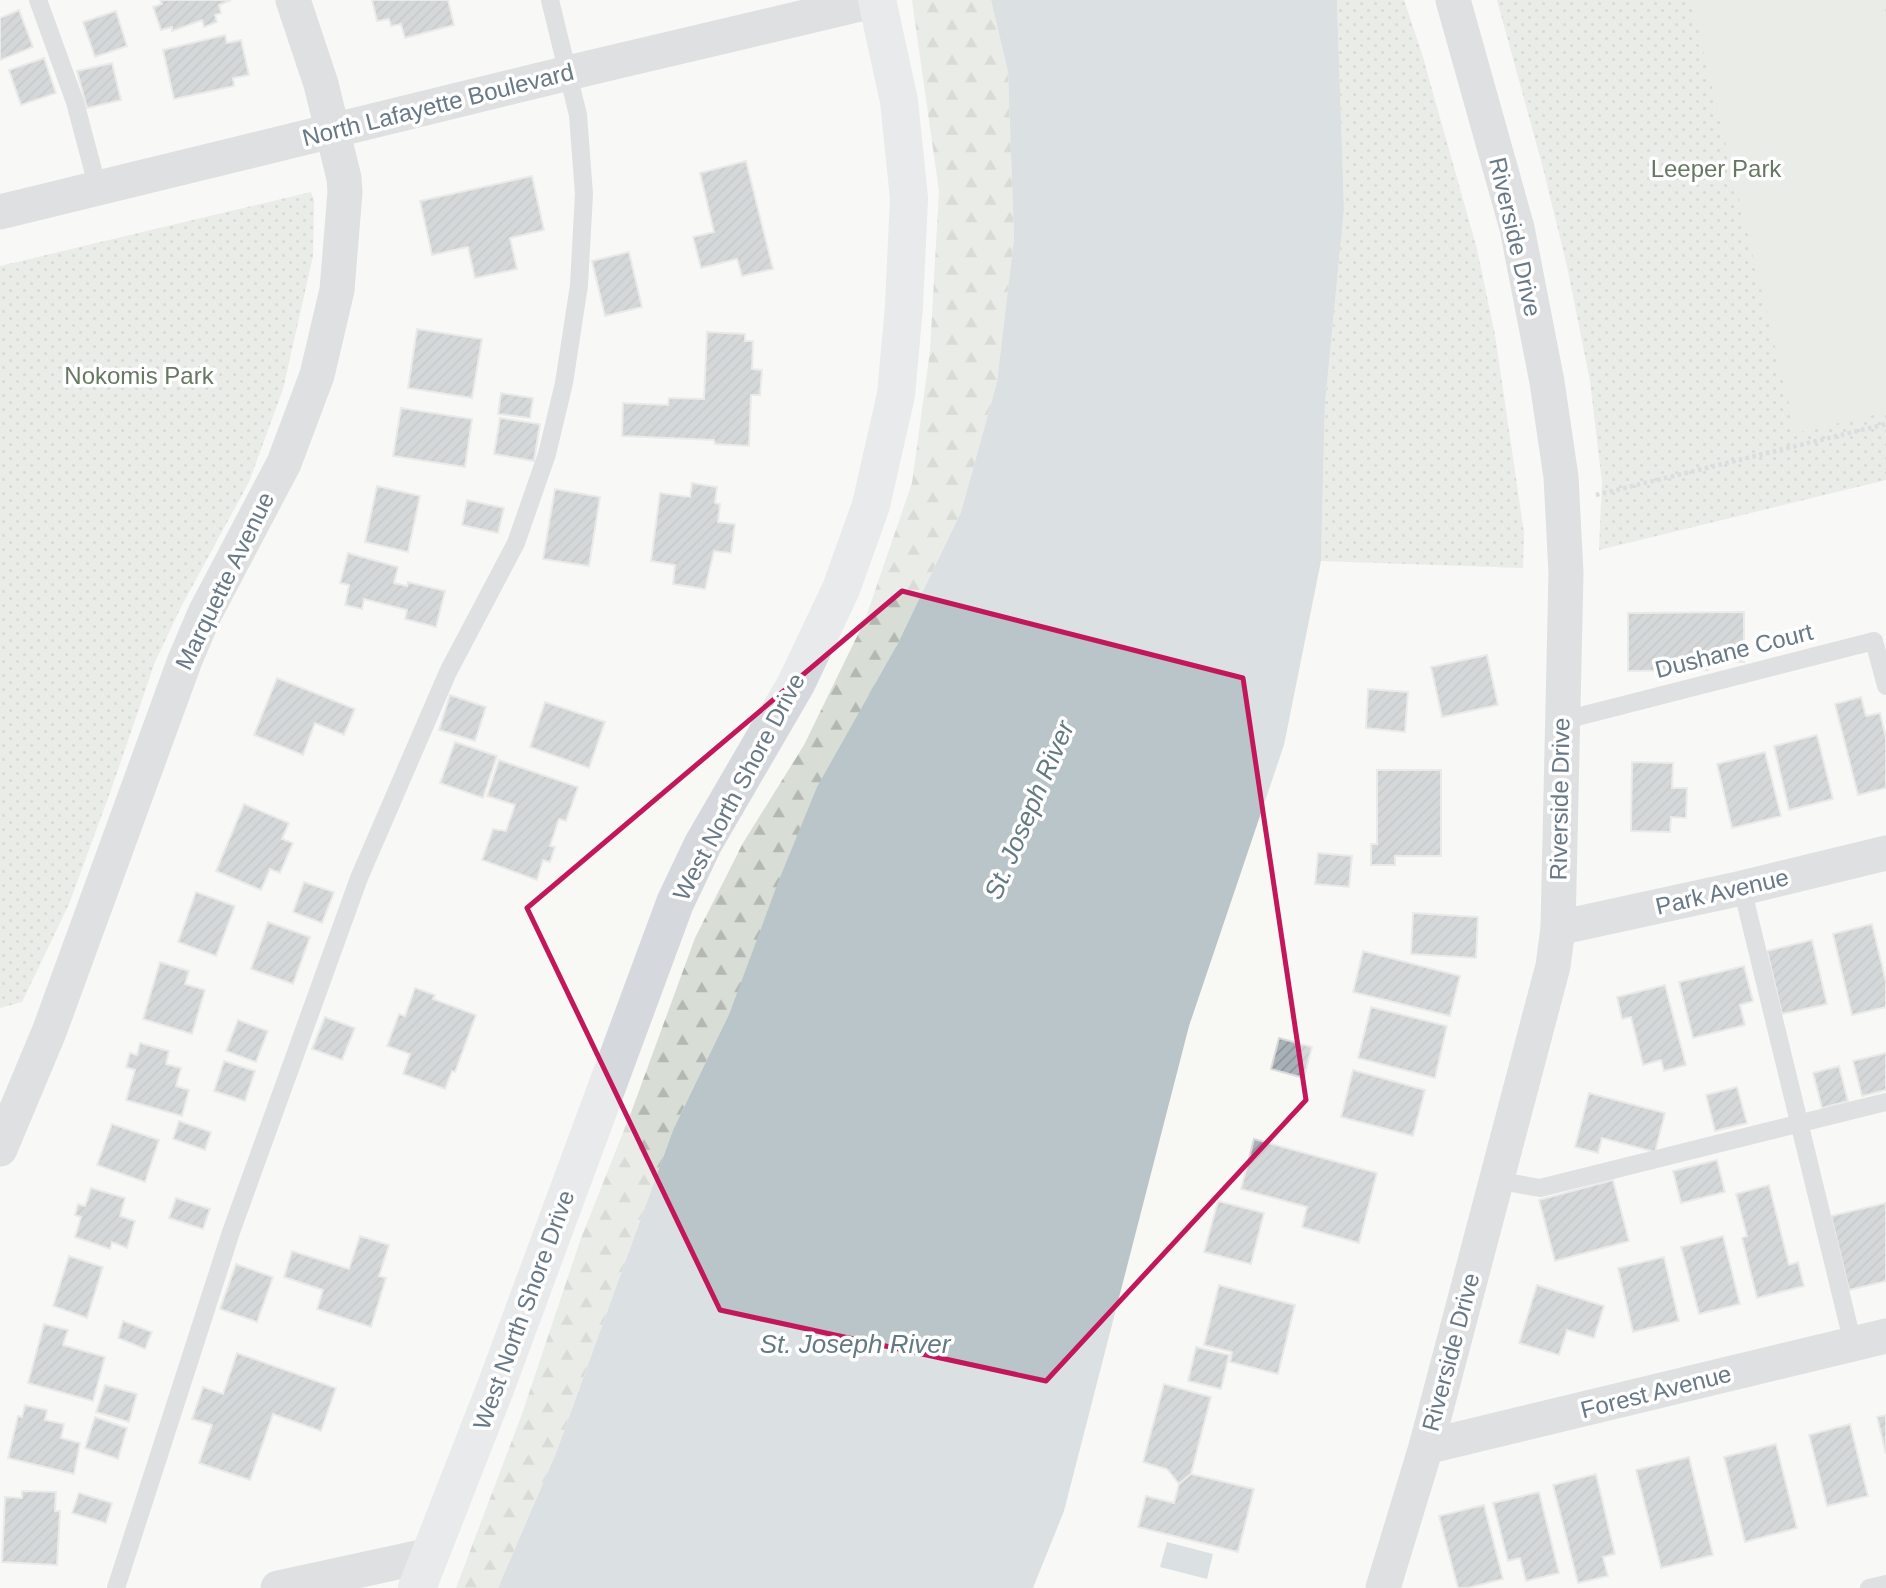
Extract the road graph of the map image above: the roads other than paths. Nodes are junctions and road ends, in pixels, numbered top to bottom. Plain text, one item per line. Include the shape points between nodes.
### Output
1 (37, 0) edge
2 (293, 0) edge
3 (550, 0) edge
4 (877, 0) edge
5 (1453, 0) edge
6 (569, 73) junction
7 (334, 131) junction
8 (98, 188) junction
9 (0, 212) edge
10 (1886, 686) edge
11 (1561, 721) junction
12 (1886, 853) edge
13 (1742, 888) junction
14 (1558, 928) junction
15 (1886, 1102) edge
16 (1798, 1123) junction
17 (0, 1149) edge
18 (1496, 1180) junction
19 (1886, 1336) edge
20 (1853, 1344) junction
21 (1426, 1447) junction
22 (424, 1571) edge
23 (1886, 1584) edge
24 (116, 1588) edge
25 (278, 1588) edge
26 (1383, 1588) edge
27 (1869, 1588) edge

1 - 8 lane via 75,102
2 - 7 street, Marquette Avenue
3 - 6 lane
4 - 6 street, North Lafayette Boulevard
4 - 22 street, West North Shore Drive via 900,102 909,198 896,395 871,505 841,589 796,684 703,844 675,904
5 - 11 street, Riverside Drive via 1517,228 1547,382 1559,463 1566,573
6 - 7 street, North Lafayette Boulevard
6 - 24 lane via 578,115 584,194 579,285 547,454 516,543 448,672 359,878 231,1232
7 - 8 street, North Lafayette Boulevard
7 - 17 street, Marquette Avenue via 345,192 337,290 317,375 284,463 185,660 49,1032
8 - 9 street, North Lafayette Boulevard
10 - 11 lane, Dushane Court via 1874,641
11 - 14 street, Riverside Drive
12 - 13 street, Park Avenue
13 - 14 street, Park Avenue
13 - 16 lane
14 - 18 street, Riverside Drive via 1553,966
15 - 16 lane
16 - 18 lane via 1540,1188
16 - 20 lane
18 - 21 street, Riverside Drive
19 - 20 street, Forest Avenue
20 - 21 street, Forest Avenue
21 - 26 street, Riverside Drive
22 - 25 street
23 - 27 lane

